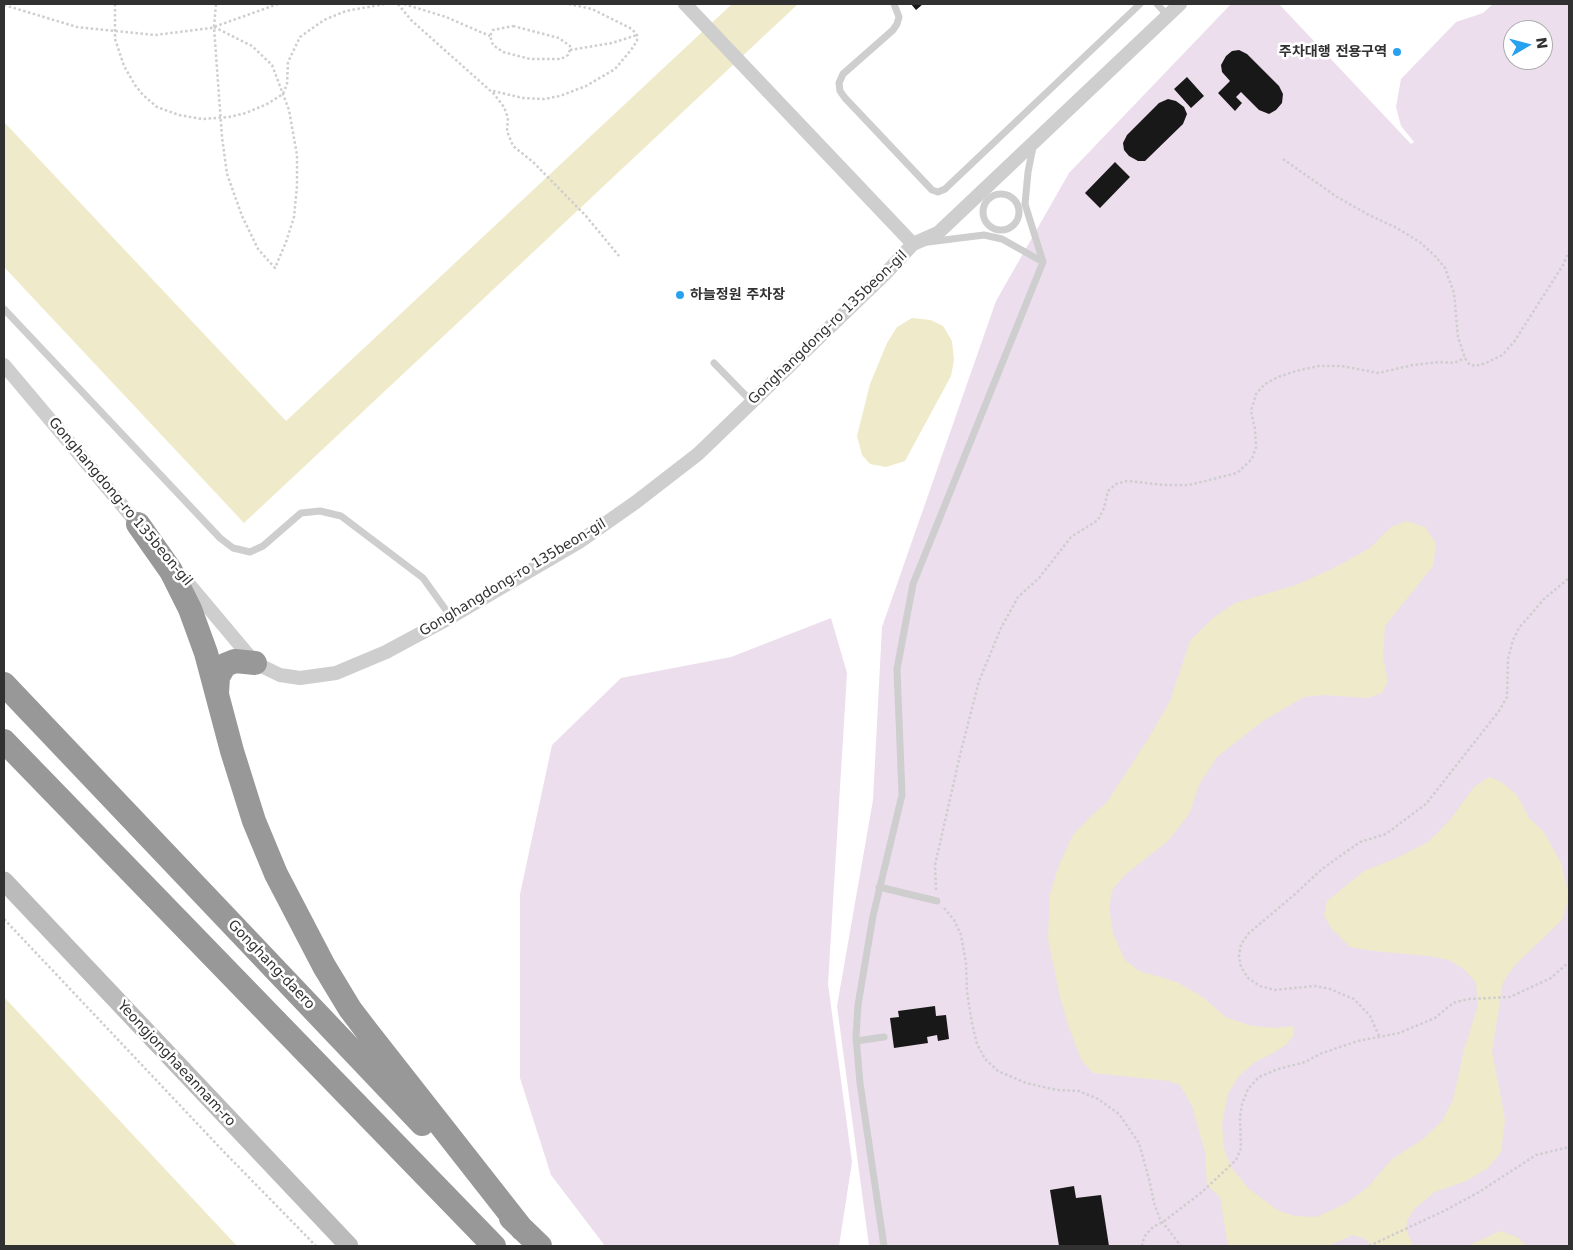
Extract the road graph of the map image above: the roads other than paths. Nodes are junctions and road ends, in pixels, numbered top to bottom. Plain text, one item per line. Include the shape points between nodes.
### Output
1 (685, 4) edge
2 (894, 4) edge
3 (1140, 4) edge
4 (1157, 4) edge
5 (1180, 4) edge
6 (1169, 16) junction
7 (1034, 142) junction
8 (985, 196) junction
9 (1021, 204) junction
10 (995, 229) junction
11 (992, 237) junction
12 (913, 244) junction
13 (1044, 262) junction
14 (4, 309) edge
15 (714, 363) dead end
16 (4, 365) edge
17 (752, 402) junction
18 (138, 524) junction
19 (451, 617) junction
20 (255, 663) junction
21 (4, 684) edge
22 (218, 697) junction
23 (4, 741) edge
24 (4, 881) edge
25 (879, 887) junction
26 (937, 901) road end
27 (884, 1037) dead end
28 (856, 1041) junction
29 (522, 1229) junction
30 (349, 1246) edge
31 (494, 1246) edge
32 (540, 1246) edge
33 (884, 1246) edge

1 - 12 street
2 - 3 lane via 899,17 897,24 843,74 840,91 932,190 938,192
4 - 6 lane
5 - 6 street, Gonghangdong-ro 135beon-gil
6 - 7 street, Gonghangdong-ro 135beon-gil
7 - 8 street, Gonghangdong-ro 135beon-gil
7 - 9 lane
8 - 9 lane via 1004,194
8 - 10 lane via 983,216
8 - 12 street, Gonghangdong-ro 135beon-gil via 938,233
9 - 10 lane via 1019,216 1012,226
9 - 13 lane
10 - 11 lane
11 - 12 lane via 984,235
11 - 13 lane via 1002,239
12 - 17 street, Gonghangdong-ro 135beon-gil
13 - 25 lane via 913,584 897,669 902,796
14 - 19 lane via 233,548 250,552 263,546 301,513 320,511 341,516 423,578
15 - 17 lane
16 - 18 street, Gonghangdong-ro 135beon-gil
17 - 19 street, Gonghangdong-ro 135beon-gil via 698,454 636,502 579,542
18 - 20 street, Gonghangdong-ro 135beon-gil
18 - 22 highway via 171,571 190,609
19 - 20 street, Gonghangdong-ro 135beon-gil via 386,652 336,673 300,678 280,675
20 - 22 highway via 235,661 224,665 218,677
21 - 29 highway, Gonghang-daero
22 - 29 highway via 254,821 284,890 324,966 350,1009
23 - 31 highway
24 - 30 main road, Yeongjonghaeannam-ro
25 - 26 lane
25 - 28 lane via 858,1005
27 - 28 lane
28 - 33 lane
29 - 32 highway, Gonghang-daero

